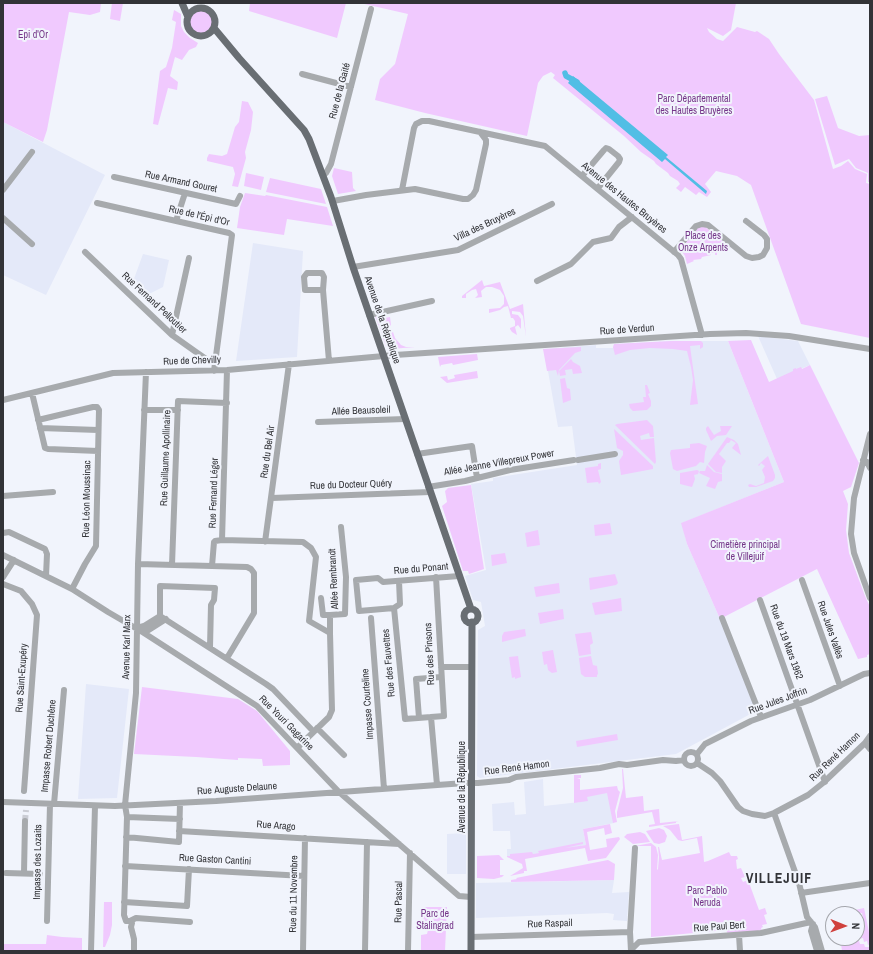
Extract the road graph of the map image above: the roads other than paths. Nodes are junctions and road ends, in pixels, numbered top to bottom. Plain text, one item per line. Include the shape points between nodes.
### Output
1 (182, 3) edge
2 (190, 3) edge
3 (200, 7) junction
4 (372, 9) dead end
5 (188, 17) junction
6 (214, 28) junction
7 (208, 35) junction
8 (239, 58) junction
9 (302, 74) dead end
10 (351, 87) junction
11 (479, 132) junction
12 (32, 152) dead end
13 (323, 175) junction
14 (582, 176) junction
15 (114, 177) dead end
16 (598, 188) junction
17 (3, 190) edge
18 (402, 190) junction
19 (185, 193) junction
20 (240, 196) dead end
21 (333, 202) junction
22 (97, 203) dead end
23 (552, 204) dead end
24 (632, 217) junction
25 (3, 218) edge
26 (176, 221) junction
27 (746, 221) dead end
28 (32, 244) dead end
29 (85, 252) dead end
30 (674, 252) junction
31 (189, 258) dead end
32 (353, 266) junction
33 (537, 281) dead end
34 (323, 290) dead end
35 (432, 301) dead end
36 (370, 315) junction
37 (172, 335) junction
38 (702, 335) junction
39 (870, 349) edge
40 (384, 356) junction
41 (329, 361) junction
42 (215, 362) junction
43 (289, 364) junction
44 (228, 370) junction
45 (214, 371) junction
46 (146, 372) junction
47 (32, 393) junction
48 (3, 400) edge
49 (227, 403) junction
50 (144, 410) junction
51 (178, 410) junction
52 (405, 419) junction
53 (38, 420) junction
54 (318, 422) dead end
55 (40, 428) junction
56 (98, 430) junction
57 (870, 434) edge
58 (98, 451) junction
59 (417, 454) junction
60 (614, 454) dead end
61 (864, 460) junction
62 (870, 468) edge
63 (477, 478) junction
64 (429, 490) junction
65 (53, 492) dead end
66 (3, 496) edge
67 (272, 498) junction
68 (341, 527) dead end
69 (3, 533) edge
70 (222, 540) junction
71 (265, 542) junction
72 (3, 555) edge
73 (14, 560) junction
74 (138, 564) junction
75 (172, 565) junction
76 (212, 566) junction
77 (46, 576) junction
78 (459, 576) junction
79 (3, 578) edge
80 (436, 578) junction
81 (802, 580) dead end
82 (399, 581) junction
83 (3, 584) edge
84 (72, 589) junction
85 (321, 598) dead end
86 (870, 598) edge
87 (760, 600) dead end
88 (394, 608) junction
89 (330, 615) junction
90 (160, 616) junction
91 (371, 618) dead end
92 (722, 618) dead end
93 (166, 619) junction
94 (137, 628) junction
95 (144, 633) junction
96 (330, 633) junction
97 (210, 647) junction
98 (227, 658) junction
99 (441, 667) junction
100 (472, 667) junction
101 (870, 673) edge
102 (441, 677) junction
103 (840, 686) junction
104 (64, 690) dead end
105 (797, 704) junction
106 (431, 717) junction
107 (761, 717) junction
108 (419, 718) junction
109 (315, 729) junction
110 (870, 736) edge
111 (865, 743) junction
112 (297, 748) junction
113 (870, 749) edge
114 (697, 754) junction
115 (344, 755) dead end
116 (684, 760) junction
117 (697, 763) junction
118 (825, 782) junction
119 (472, 783) junction
120 (437, 785) junction
121 (384, 789) junction
122 (24, 791) dead end
123 (339, 792) junction
124 (3, 802) edge
125 (26, 803) junction
126 (180, 803) junction
127 (52, 804) junction
128 (125, 805) junction
129 (95, 806) junction
130 (26, 810) tunnel mouth
131 (774, 813) junction
132 (127, 817) junction
133 (180, 819) junction
134 (25, 821) tunnel mouth
135 (179, 830) junction
136 (126, 837) junction
137 (305, 838) junction
138 (367, 842) junction
139 (399, 844) junction
140 (635, 848) dead end
141 (410, 854) junction
142 (125, 866) junction
143 (189, 869) junction
144 (6, 873) dead end
145 (24, 873) junction
146 (40, 874) dead end
147 (304, 876) junction
148 (870, 883) edge
149 (801, 893) junction
150 (471, 897) junction
151 (124, 902) junction
152 (47, 921) dead end
153 (190, 922) dead end
154 (129, 923) junction
155 (812, 923) junction
156 (630, 932) junction
157 (739, 935) junction
158 (471, 937) junction
159 (639, 942) junction
160 (91, 951) edge
161 (134, 951) edge
162 (302, 951) edge
163 (365, 951) edge
164 (408, 951) edge
165 (471, 951) edge
166 (631, 951) edge
167 (740, 951) edge
168 (817, 951) edge
169 (822, 951) edge

1 - 5 main road
2 - 3 main road
3 - 5 main road via 192,10
3 - 6 main road via 212,13 216,20
4 - 10 street, Rue de la Gaité
5 - 7 main road via 187,26 192,33
6 - 7 main road
6 - 8 main road, Avenue de la République
7 - 8 main road, Avenue de la République via 220,41
8 - 13 main road, Avenue de la République via 304,130
9 - 10 street
10 - 13 street, Rue de la Gaité via 331,164
11 - 14 street, Avenue des Hautes Bruyères via 545,146
11 - 18 street, Avenue des Hautes Bruyères via 429,121 416,124
11 - 18 street via 484,136 486,144 476,190 468,199 415,189
12 - 17 street
13 - 21 main road, Avenue de la République
14 - 16 street, Avenue des Hautes Bruyères
14 - 16 street via 604,150 609,148 620,159
15 - 19 street, Rue Armand Gouret
16 - 24 street, Avenue des Hautes Bruyères
18 - 21 street
19 - 20 street, Rue Armand Gouret via 236,204
19 - 26 street
21 - 32 main road, Avenue de la République
22 - 26 street, Rue de l'Épi d'Or
23 - 32 street, Villa des Bruyères via 458,250
24 - 30 street, Avenue des Hautes Bruyères
24 - 33 street via 619,227 611,238 593,242 571,264
25 - 28 street
26 - 42 street, Rue de l'Épi d'Or via 229,232 233,236
27 - 30 street via 764,235 767,244 765,252 759,257 746,256 708,225 702,224 696,226
29 - 37 street, Rue Fernand Pelloutier
30 - 38 street, Avenue des Hautes Bruyères via 681,259
31 - 37 street
32 - 36 main road, Avenue de la République
34 - 41 street
35 - 36 street
36 - 40 main road, Avenue de la République
37 - 42 street, Rue Fernand Pelloutier
38 - 39 street, Rue de Verdun via 777,335
38 - 40 street, Rue de Verdun
40 - 41 street, Rue de Chevilly
40 - 52 main road, Avenue de la République
41 - 43 street, Rue de Chevilly
42 - 45 street, Rue de l'Épi d'Or
43 - 44 street, Rue de Chevilly
43 - 67 street, Rue du Bel Air
44 - 45 street, Rue de Chevilly
44 - 49 street, Rue Fernand Léger
45 - 46 street, Rue de Chevilly
46 - 47 street, Rue de Chevilly via 113,373
46 - 50 street, Avenue Karl Marx
47 - 48 street, Rue de Chevilly
47 - 53 street, Rue Léon Moussinac
49 - 51 street, Rue Guillaume Apollinaire via 178,401
49 - 70 street, Rue Fernand Léger
50 - 51 street
50 - 74 street, Avenue Karl Marx
51 - 75 street, Rue Guillaume Apollinaire
52 - 54 street, Allée Beausoleil
52 - 59 main road, Avenue de la République
53 - 55 street, Rue Léon Moussinac
53 - 56 street, Rue Léon Moussinac via 97,407
55 - 56 street
55 - 58 street, Rue Léon Moussinac via 46,448
56 - 58 street, Rue Léon Moussinac
57 - 61 street
58 - 84 street, Rue Léon Moussinac via 96,546
59 - 63 street via 472,446
59 - 64 main road, Avenue de la République
60 - 63 street, Allée Jeanne Villepreux Power via 510,470
61 - 62 street
61 - 86 street via 854,498 851,534 854,553
63 - 64 street, Allée Jeanne Villepreux Power
64 - 67 street, Rue du Docteur Quéry
64 - 78 main road, Avenue de la République
65 - 66 street
67 - 71 street, Rue du Bel Air
68 - 89 street, Allée Rembrandt via 346,577 345,614
69 - 77 street via 9,532 45,549
70 - 71 street, Rue Fernand Léger
70 - 76 street via 214,542
71 - 96 street, Rue Fernand Léger via 303,542 311,548 316,557 309,621
72 - 73 street, Rue Youri Gagarine
73 - 77 street, Rue Youri Gagarine
73 - 79 street
74 - 75 street
74 - 94 street, Avenue Karl Marx
75 - 76 street
76 - 98 street via 248,567 254,573 254,613
77 - 84 street, Rue Youri Gagarine
78 - 80 street, Rue du Ponant
78 - 100 main road, Avenue de la République via 471,609 465,612 464,617 468,622 472,622
80 - 82 street, Rue du Ponant
80 - 99 street, Rue des Pinsons
81 - 103 street, Rue Jules Vallès
82 - 88 street, Rue des Fauvettes via 400,604
82 - 88 street, Rue du Ponant via 384,582 378,578 356,580 359,610
83 - 122 street, Rue Saint-Exupéry via 21,591 37,615
84 - 94 street, Rue Youri Gagarine
85 - 89 street, Allée Rembrandt via 323,615
87 - 105 street, Rue du 19 Mars 1962
88 - 108 street, Rue des Fauvettes via 405,719
89 - 96 street, Allée Rembrandt
90 - 93 street
90 - 94 street
90 - 97 street via 160,586 215,588 211,605
91 - 121 street, Impasse Courteline
92 - 107 street
93 - 95 street
93 - 97 street
94 - 95 street, Rue Youri Gagarine
94 - 128 street, Avenue Karl Marx via 136,693
95 - 112 street, Rue Youri Gagarine via 256,706
96 - 109 street via 332,710 329,717
97 - 98 street
98 - 109 street via 273,689
99 - 100 street
99 - 102 street, Rue des Pinsons
100 - 119 main road, Avenue de la République
101 - 103 street, Rue Jules Joffrin
102 - 106 street, Rue des Pinsons via 444,716
102 - 108 street via 416,679
103 - 105 street, Rue Jules Joffrin
104 - 127 street, Impasse Robert Duchêne
105 - 107 street, Rue Jules Joffrin
105 - 118 street, Rue du 19 Mars 1962
106 - 108 street, Rue des Fauvettes
106 - 120 street
107 - 114 street, Rue Jules Joffrin via 705,744
109 - 112 street
109 - 115 street
110 - 111 street, Rue René Hamon
111 - 113 street
111 - 118 street, Rue René Hamon
112 - 123 street, Rue Youri Gagarine
114 - 116 street, Rue René Hamon via 688,753
114 - 117 street
116 - 117 street, Rue René Hamon via 689,766
116 - 119 street, Rue René Hamon via 619,764
117 - 131 street, Rue René Hamon via 720,781 743,811 762,816
118 - 131 street, Rue René Hamon via 808,795
119 - 120 street, Rue Auguste Delaune
119 - 150 main road, Avenue de la République
120 - 121 street, Rue Auguste Delaune
121 - 123 street, Rue Auguste Delaune
123 - 126 street, Rue Auguste Delaune
123 - 139 street, Rue Youri Gagarine
124 - 125 street, Rue Auguste Delaune
125 - 127 street, Rue Auguste Delaune
125 - 130 street
126 - 128 street, Rue Auguste Delaune
126 - 133 street
127 - 129 street, Rue Auguste Delaune
127 - 152 street, Impasse des Lozaits
128 - 129 street, Rue Auguste Delaune
128 - 132 street, Avenue Karl Marx
129 - 160 street
131 - 149 street
132 - 133 street
132 - 136 street, Avenue Karl Marx
133 - 135 street
134 - 145 street
135 - 136 street via 179,842
135 - 137 street, Rue Arago
136 - 142 street, Avenue Karl Marx
137 - 138 street, Rue Arago
137 - 147 street, Rue du 11 Novembre
138 - 139 street, Rue Arago
138 - 163 street
139 - 141 street, Rue Youri Gagarine
140 - 156 street
141 - 150 street, Rue Youri Gagarine via 459,896
141 - 164 street, Rue Pascal
142 - 143 street, Rue Gaston Cantini
142 - 151 street, Avenue Karl Marx
143 - 147 street, Rue Gaston Cantini
143 - 151 street via 187,906
144 - 145 street
145 - 146 street
147 - 162 street, Rue du 11 Novembre
148 - 149 street
149 - 155 street via 807,917
150 - 158 main road, Avenue de la République
151 - 154 street, Avenue Karl Marx via 124,915
153 - 154 street via 136,918
154 - 161 street, Avenue Karl Marx via 134,939
155 - 157 street, Rue Paul Bert via 766,933
155 - 168 street via 811,931
155 - 169 street
156 - 158 street, Rue Raspail
156 - 159 street
156 - 166 street
157 - 159 street, Rue Paul Bert
157 - 167 street
158 - 165 main road, Avenue de la République
159 - 166 street

